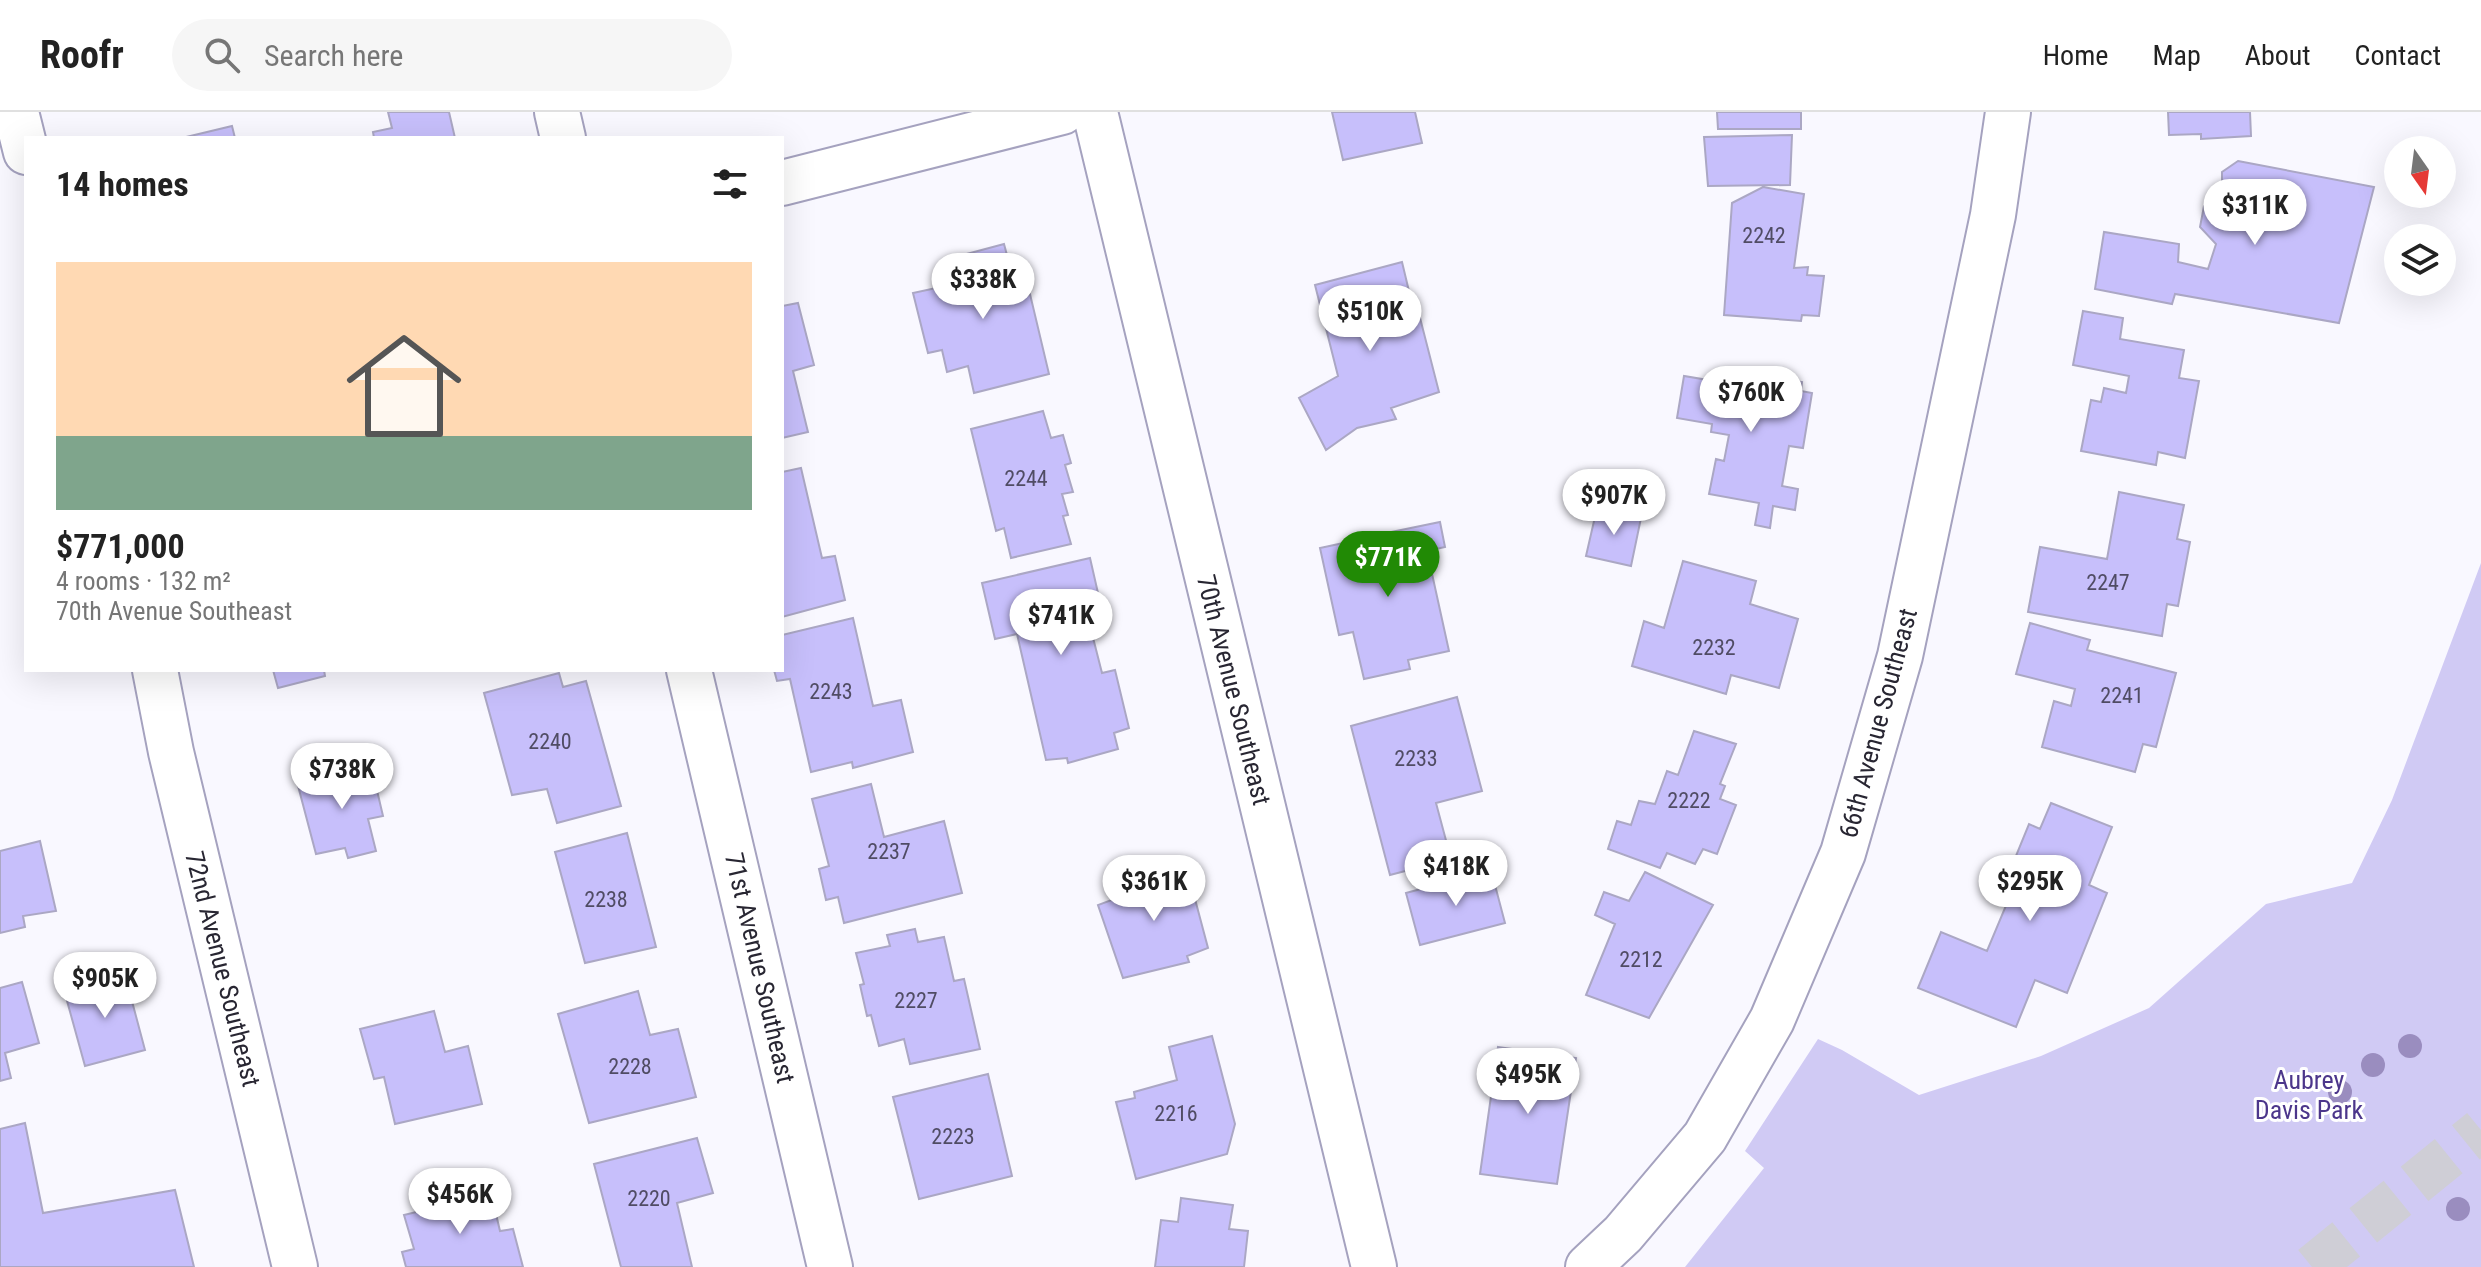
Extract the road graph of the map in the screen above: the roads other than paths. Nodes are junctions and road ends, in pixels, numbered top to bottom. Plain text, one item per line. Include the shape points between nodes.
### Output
1 (16, 112) edge
2 (557, 112) edge
3 (1062, 112) edge
4 (1095, 112) edge
5 (2008, 112) edge
6 (563, 136) edge
7 (24, 144) edge
8 (784, 182) edge
9 (155, 672) edge
10 (689, 672) edge
11 (295, 1267) edge
12 (830, 1267) edge
13 (1374, 1267) edge
14 (1588, 1267) edge

1 - 7 street
2 - 6 street
3 - 8 street
4 - 13 street, 70th Avenue Southeast
5 - 14 street, 66th Avenue Southeast via 1993,215 1900,656 1843,853 1772,1020 1705,1137
9 - 11 street, 72nd Avenue Southeast
10 - 12 street, 71st Avenue Southeast

